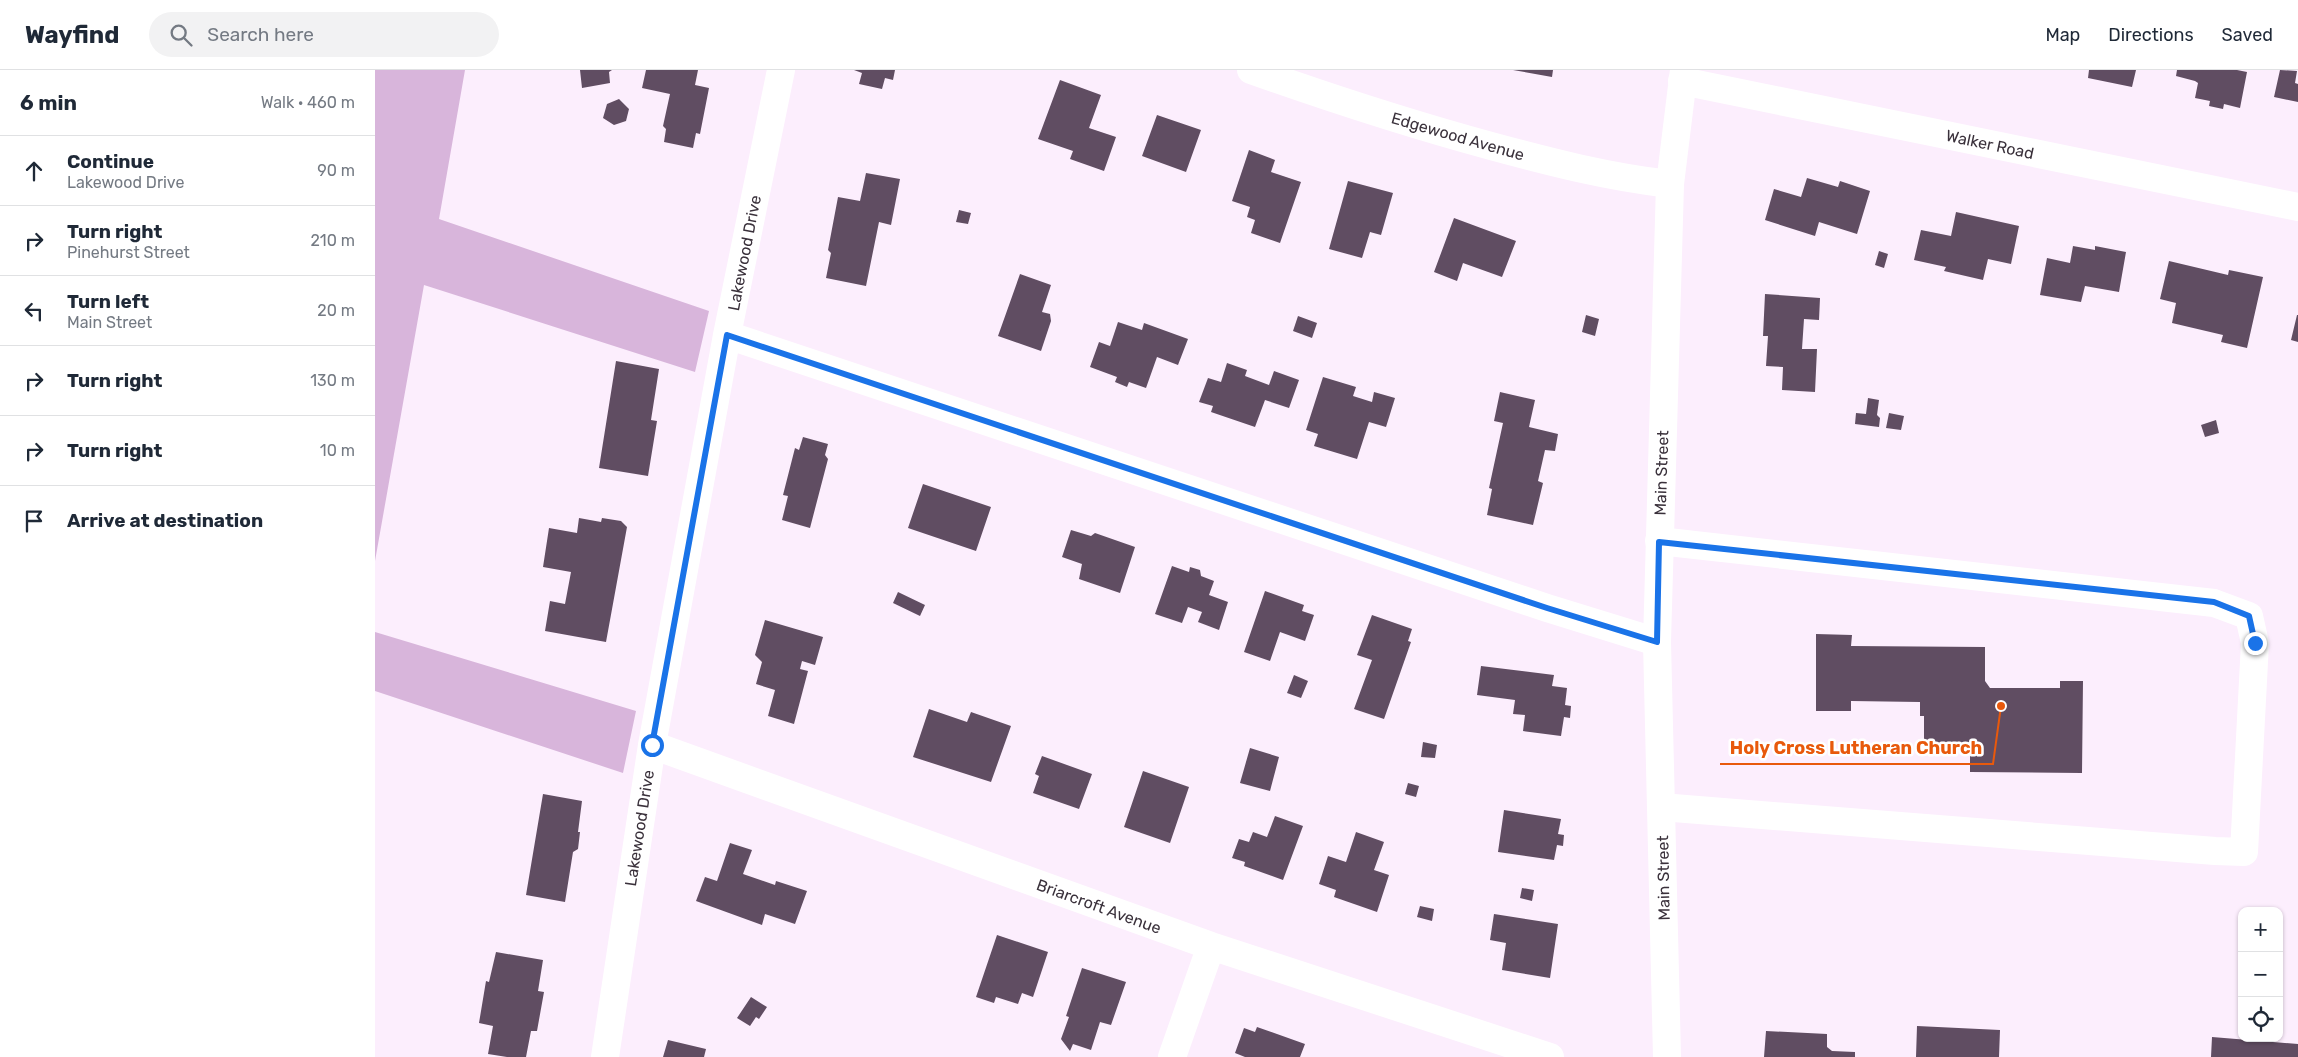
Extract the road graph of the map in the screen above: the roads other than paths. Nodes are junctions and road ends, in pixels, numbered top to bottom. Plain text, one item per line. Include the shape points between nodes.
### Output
1 (781, 70) edge
2 (1251, 70) edge
3 (1683, 76) edge
4 (1670, 184) junction
5 (2298, 207) edge
6 (727, 335) junction
7 (1659, 542) junction
8 (1657, 642) junction
9 (652, 745) junction
10 (1661, 807) junction
11 (1211, 946) junction
12 (605, 1057) edge
13 (1172, 1057) edge
14 (1550, 1057) edge
15 (1667, 1057) edge

1 - 6 street, Lakewood Drive
2 - 4 street, Edgewood Avenue via 1435,130 1533,157 1625,179
3 - 4 street, Main Street
3 - 5 street, Walker Road
4 - 7 street, Main Street
6 - 8 street
6 - 9 street, Lakewood Drive
7 - 8 street, Main Street
7 - 10 street via 2214,602 2249,616 2255,643 2244,852
8 - 10 street, Main Street
9 - 11 street, Briarcroft Avenue
9 - 12 street, Lakewood Drive
10 - 15 street, Main Street
11 - 13 street
11 - 14 street, Briarcroft Avenue

